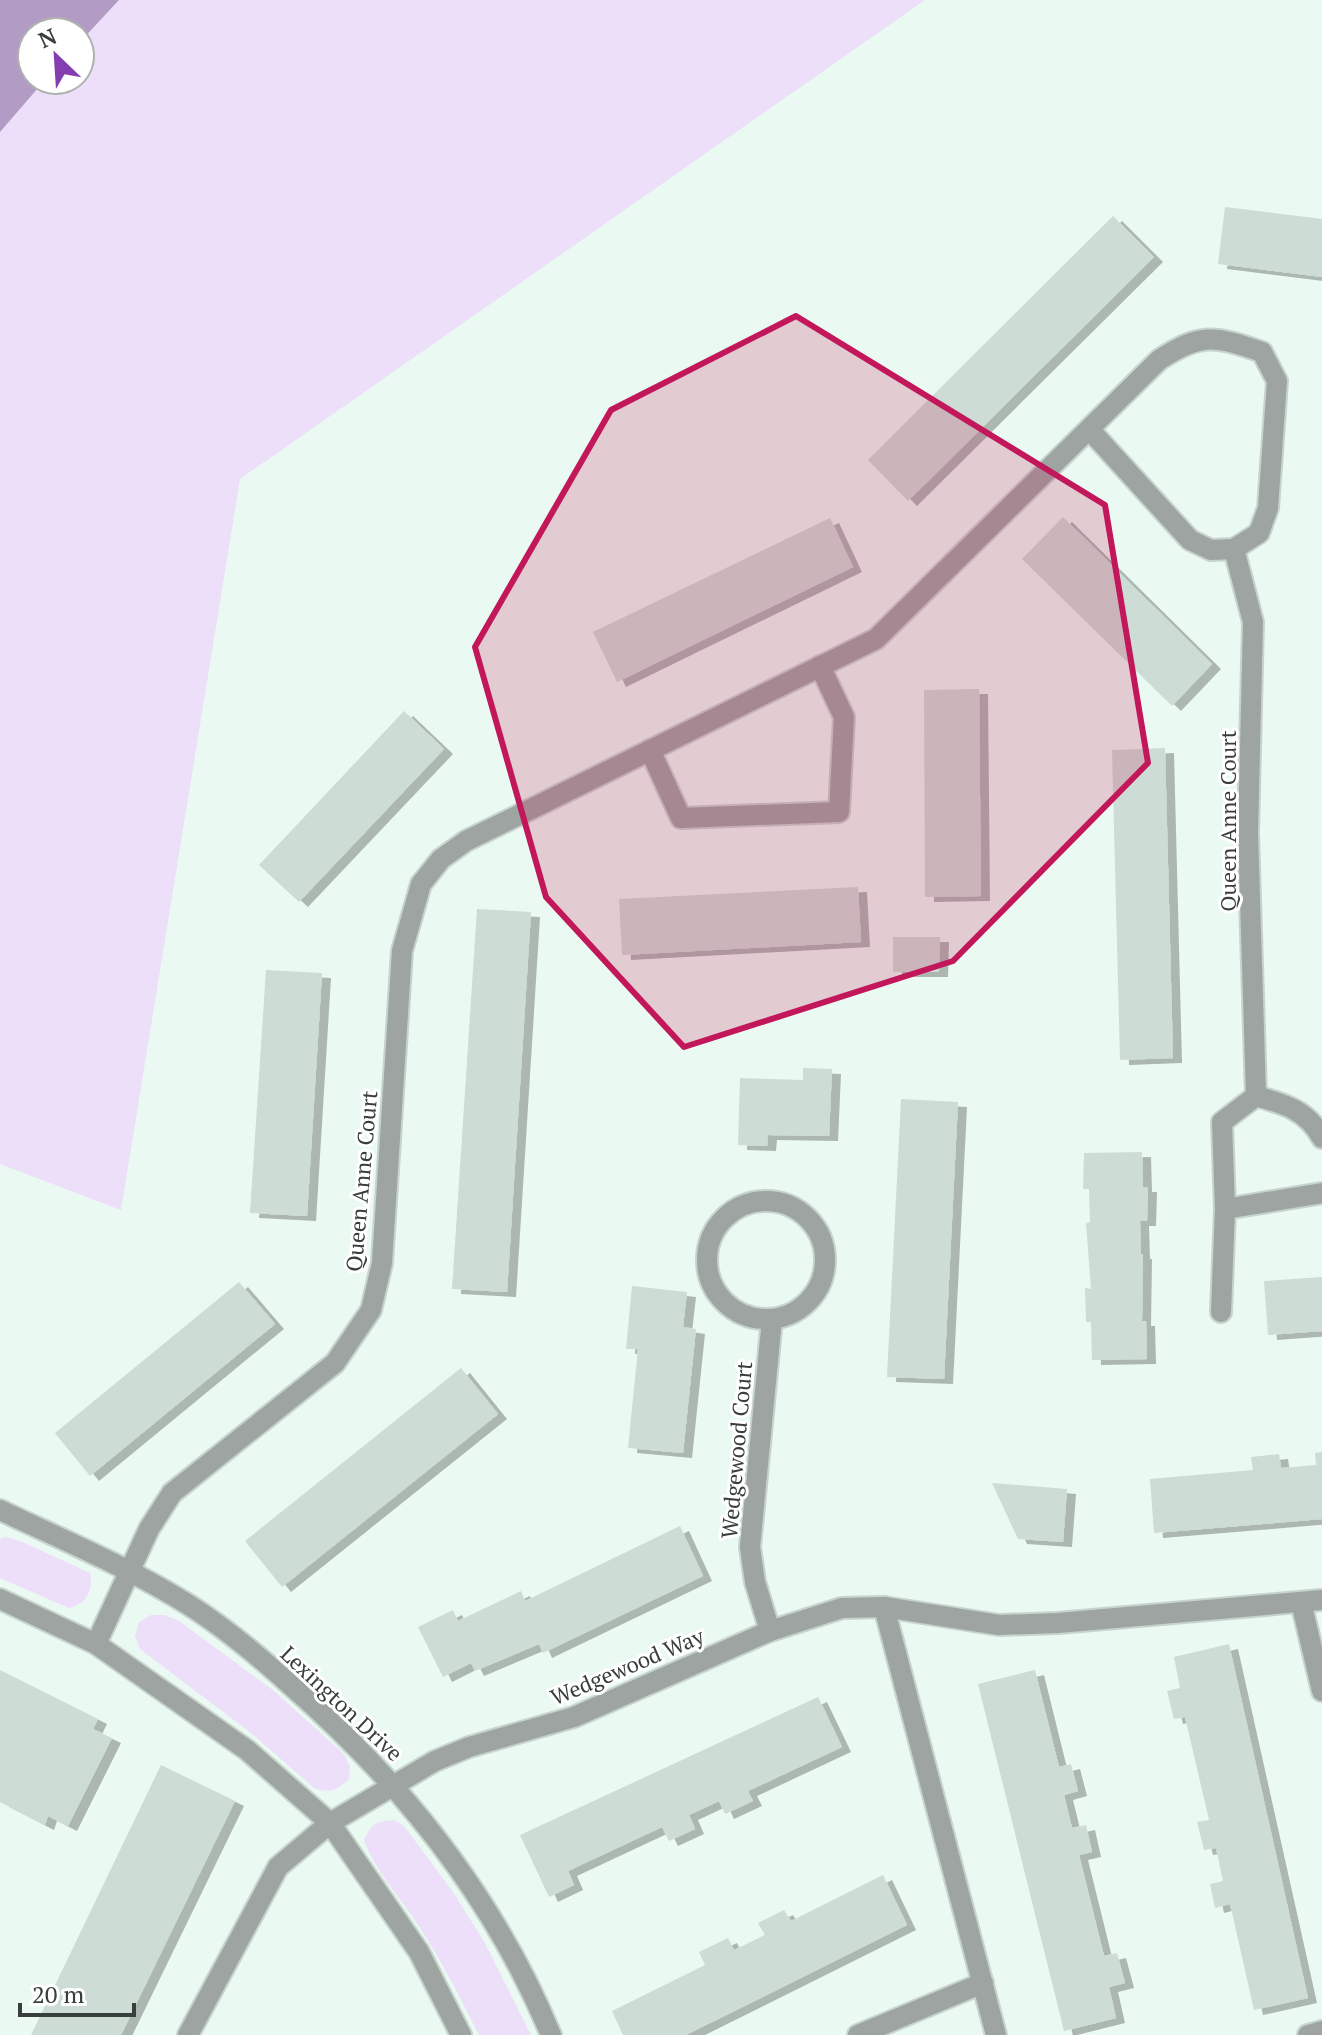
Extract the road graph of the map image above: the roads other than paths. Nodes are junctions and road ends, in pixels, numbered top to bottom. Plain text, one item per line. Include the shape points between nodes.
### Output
1 (1089, 429) junction
2 (1234, 549) junction
3 (820, 666) junction
4 (650, 750) junction
5 (1256, 1096) junction
6 (1322, 1138) edge
7 (1322, 1193) edge
8 (1225, 1209) junction
9 (1221, 1312) dead end
10 (772, 1319) junction
11 (0, 1510) edge
12 (128, 1571) junction
13 (0, 1599) edge
14 (1312, 1601) edge
15 (884, 1607) junction
16 (770, 1631) junction
17 (96, 1644) junction
18 (1322, 1691) edge
19 (395, 1786) junction
20 (330, 1823) junction
21 (983, 1983) junction
22 (1322, 2031) edge
23 (188, 2035) edge
24 (461, 2035) edge
25 (551, 2035) edge
26 (858, 2035) edge
27 (996, 2035) edge
28 (1308, 2035) edge

1 - 2 street via 1190,540 1211,550
1 - 2 street, Queen Anne Court via 1159,360 1184,344 1223,338 1262,352 1277,381 1268,508 1259,533
1 - 3 street, Queen Anne Court via 876,639
2 - 5 street, Queen Anne Court via 1253,622 1248,833
3 - 4 street, Queen Anne Court
3 - 4 street via 844,717 839,812 681,818
4 - 12 street, Queen Anne Court via 466,841 441,859 421,884 402,951 382,1263 371,1310 335,1363 172,1493
5 - 6 street via 1304,1114
5 - 8 street via 1222,1122
7 - 8 street
8 - 9 street
10 - 10 street via 793,1313 811,1299 822,1281 825,1259 810,1219 792,1206 769,1200 744,1205 724,1218 711,1238 706,1262 712,1285 727,1305 748,1316
10 - 16 street, Wedgewood Court via 750,1547
11 - 12 street, Lexington Drive
12 - 17 street, Queen Anne Court
12 - 19 street, Lexington Drive via 189,1605 271,1667
13 - 17 street
14 - 15 street, Wedgewood Way via 999,1625
14 - 18 street, Wedgewood Way
15 - 16 street, Wedgewood Way via 842,1608
15 - 21 street
16 - 19 street, Wedgewood Way via 574,1717 435,1761
17 - 20 street via 247,1750
19 - 20 street, Wedgewood Way
19 - 25 street, Lexington Drive via 450,1855 498,1928
20 - 23 street, Wedgewood Way via 278,1867
20 - 24 street via 419,1952
21 - 26 street
21 - 27 street
22 - 28 street

